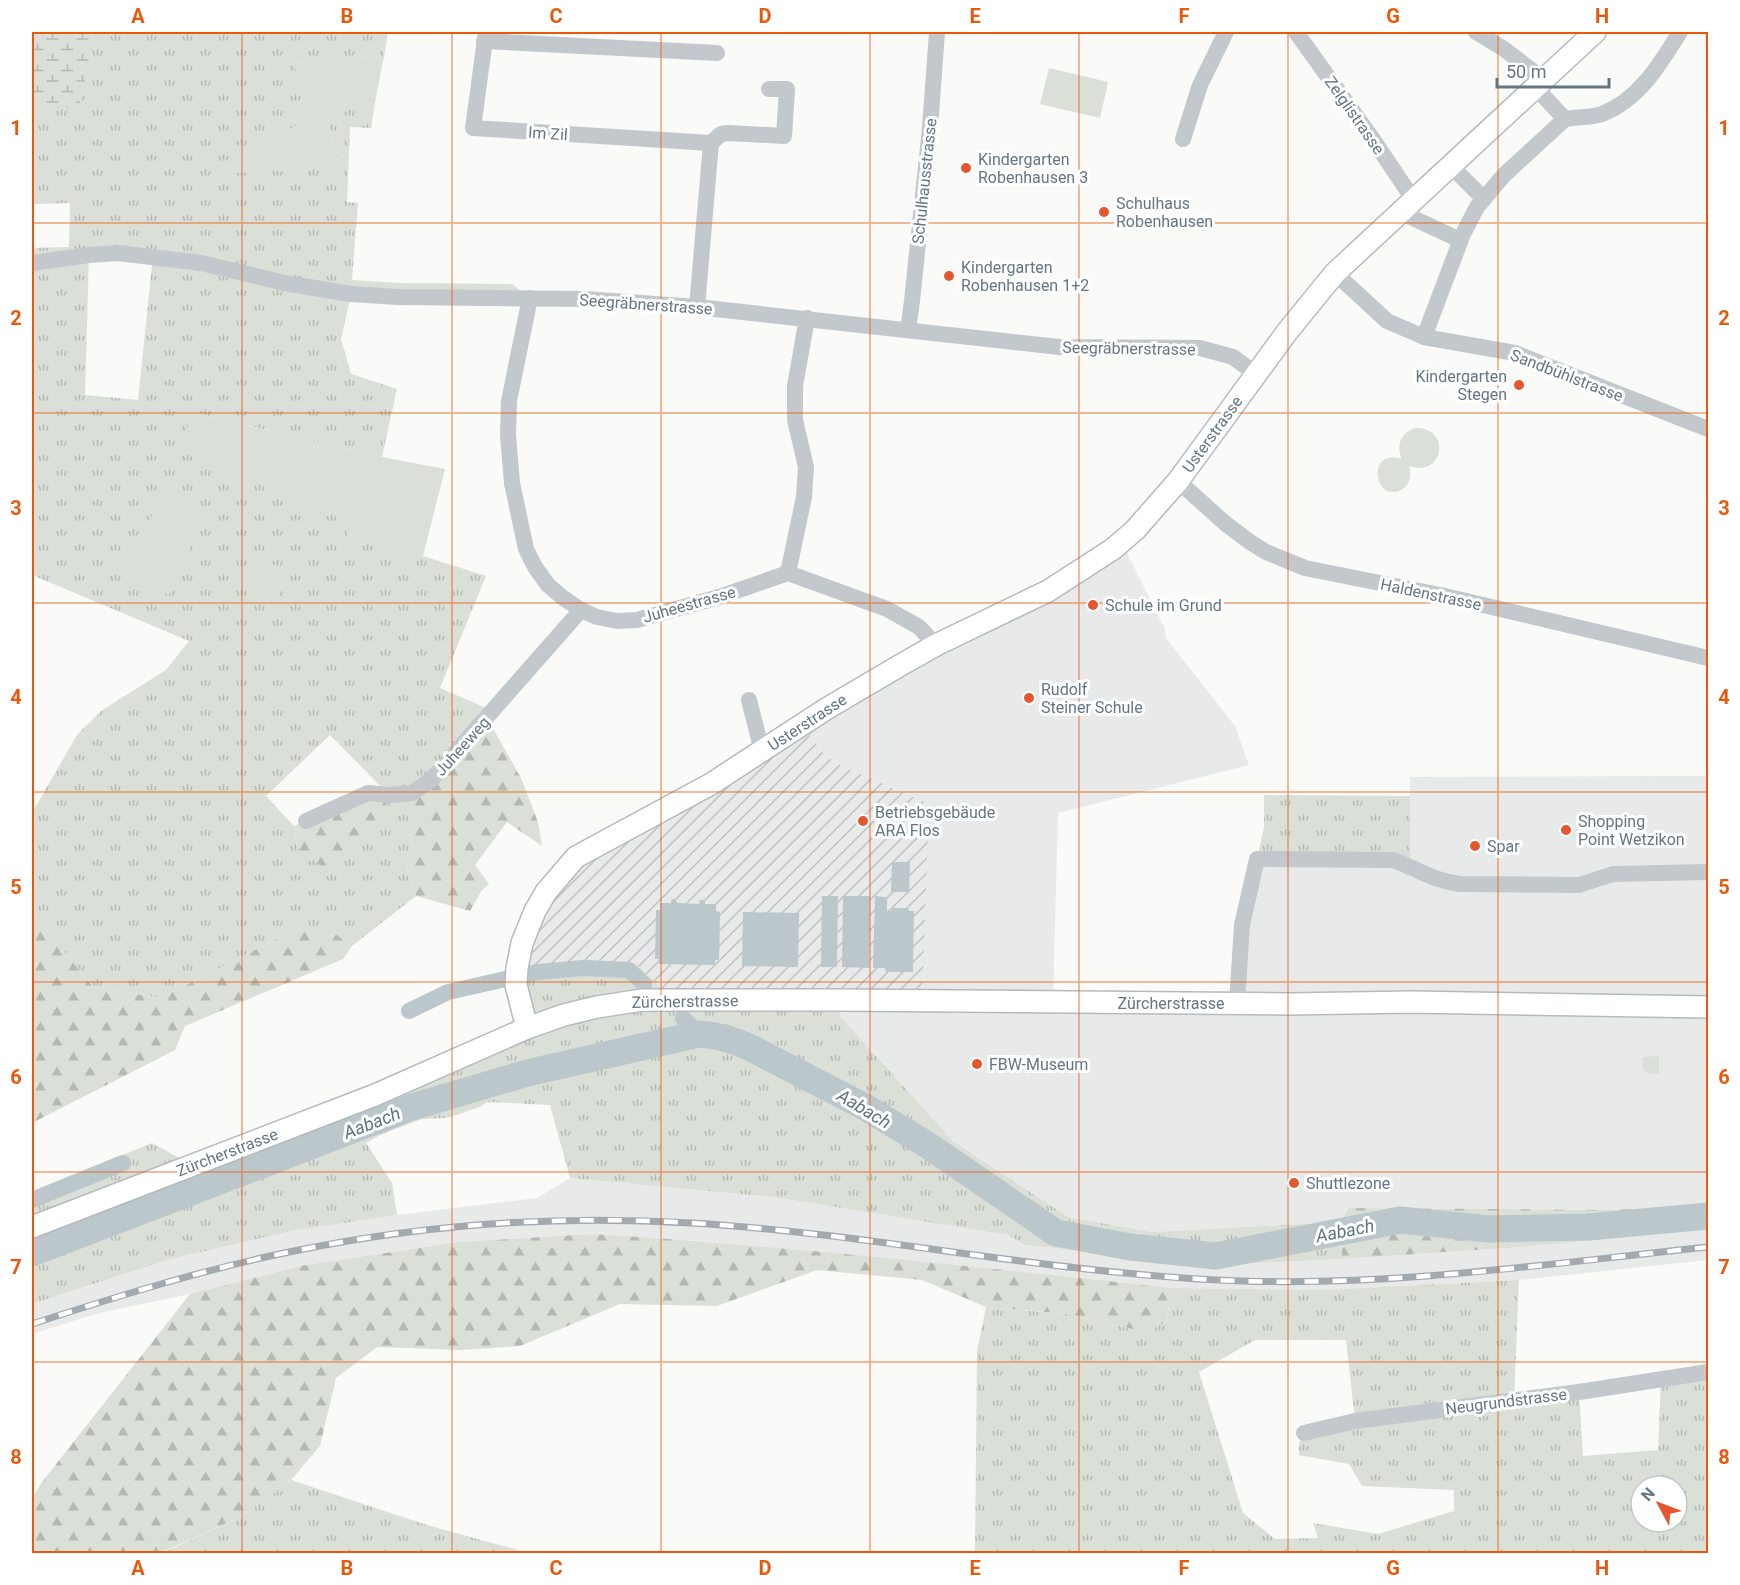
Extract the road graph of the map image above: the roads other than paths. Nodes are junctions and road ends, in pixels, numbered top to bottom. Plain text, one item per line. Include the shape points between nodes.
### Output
1 (937, 32) edge
2 (1226, 32) edge
3 (1296, 32) edge
4 (1476, 32) edge
5 (1595, 32) edge
6 (1680, 32) edge
7 (485, 36) edge
8 (717, 53) dead end
9 (1539, 83) junction
10 (769, 89) dead end
11 (1565, 119) junction
12 (1183, 139) dead end
13 (711, 143) junction
14 (1450, 165) junction
15 (1484, 199) junction
16 (1406, 206) junction
17 (1460, 240) junction
18 (32, 263) edge
19 (1335, 273) junction
20 (530, 298) junction
21 (697, 307) junction
22 (807, 318) junction
23 (908, 330) junction
24 (1424, 337) junction
25 (1256, 374) junction
26 (1708, 429) edge
27 (1178, 481) junction
28 (788, 573) junction
29 (581, 610) junction
30 (936, 645) junction
31 (1708, 658) edge
32 (749, 700) dead end
33 (762, 751) junction
34 (306, 821) dead end
35 (1708, 872) edge
36 (1237, 1003) junction
37 (1708, 1007) edge
38 (527, 1028) junction
39 (32, 1227) edge
40 (1708, 1372) edge
41 (1304, 1433) dead end

1 - 23 street, Schulhausstrasse
2 - 12 street via 1200,85
3 - 16 street, Zelglistrasse via 1374,141
4 - 9 street via 1512,54
5 - 9 main road, Usterstrasse
6 - 11 street via 1633,95 1600,115
7 - 8 street, Im Zil
7 - 13 street, Im Zil via 473,128
9 - 11 street
9 - 14 main road, Usterstrasse
10 - 13 street, Im Zil via 787,89 784,136 728,133
11 - 15 street via 1504,175
13 - 21 street
14 - 15 street
14 - 16 main road, Usterstrasse
15 - 17 street
16 - 17 street
16 - 19 main road, Usterstrasse
17 - 24 street
18 - 20 street, Seegräbnerstrasse via 118,253 201,263 351,294
19 - 24 street, Sandbühlstrasse via 1387,321
19 - 25 main road, Usterstrasse
20 - 21 street, Seegräbnerstrasse
20 - 29 street, Juheestrasse via 509,401 512,483 526,549 535,567 548,585
21 - 22 street, Seegräbnerstrasse
22 - 23 street, Seegräbnerstrasse
22 - 28 street via 795,386 795,420 806,467 804,497
23 - 25 street, Seegräbnerstrasse via 1082,348 1200,348 1233,357
24 - 26 street, Sandbühlstrasse via 1515,353
25 - 27 main road, Usterstrasse
27 - 30 main road, Usterstrasse via 1135,530 1102,557 1048,591
27 - 31 street, Haldenstrasse via 1250,542 1305,568
28 - 29 street, Juheestrasse via 637,620 617,621
28 - 30 street via 887,609 919,627
29 - 34 street, Juheeweg via 432,778 412,793 368,793
30 - 33 main road, Usterstrasse
32 - 33 street, Usterstrasse
33 - 38 main road, Usterstrasse via 711,784 576,857 558,876 535,911 522,943 517,977
35 - 36 street, Zürcherstrasse via 1613,874 1579,885 1460,884 1427,877 1393,860 1257,859 1242,925
36 - 37 main road, Zürcherstrasse
36 - 38 main road, Zürcherstrasse via 642,1000 564,1015
38 - 39 main road, Zürcherstrasse via 375,1095
40 - 41 street, Neugrundstrasse via 1355,1420

